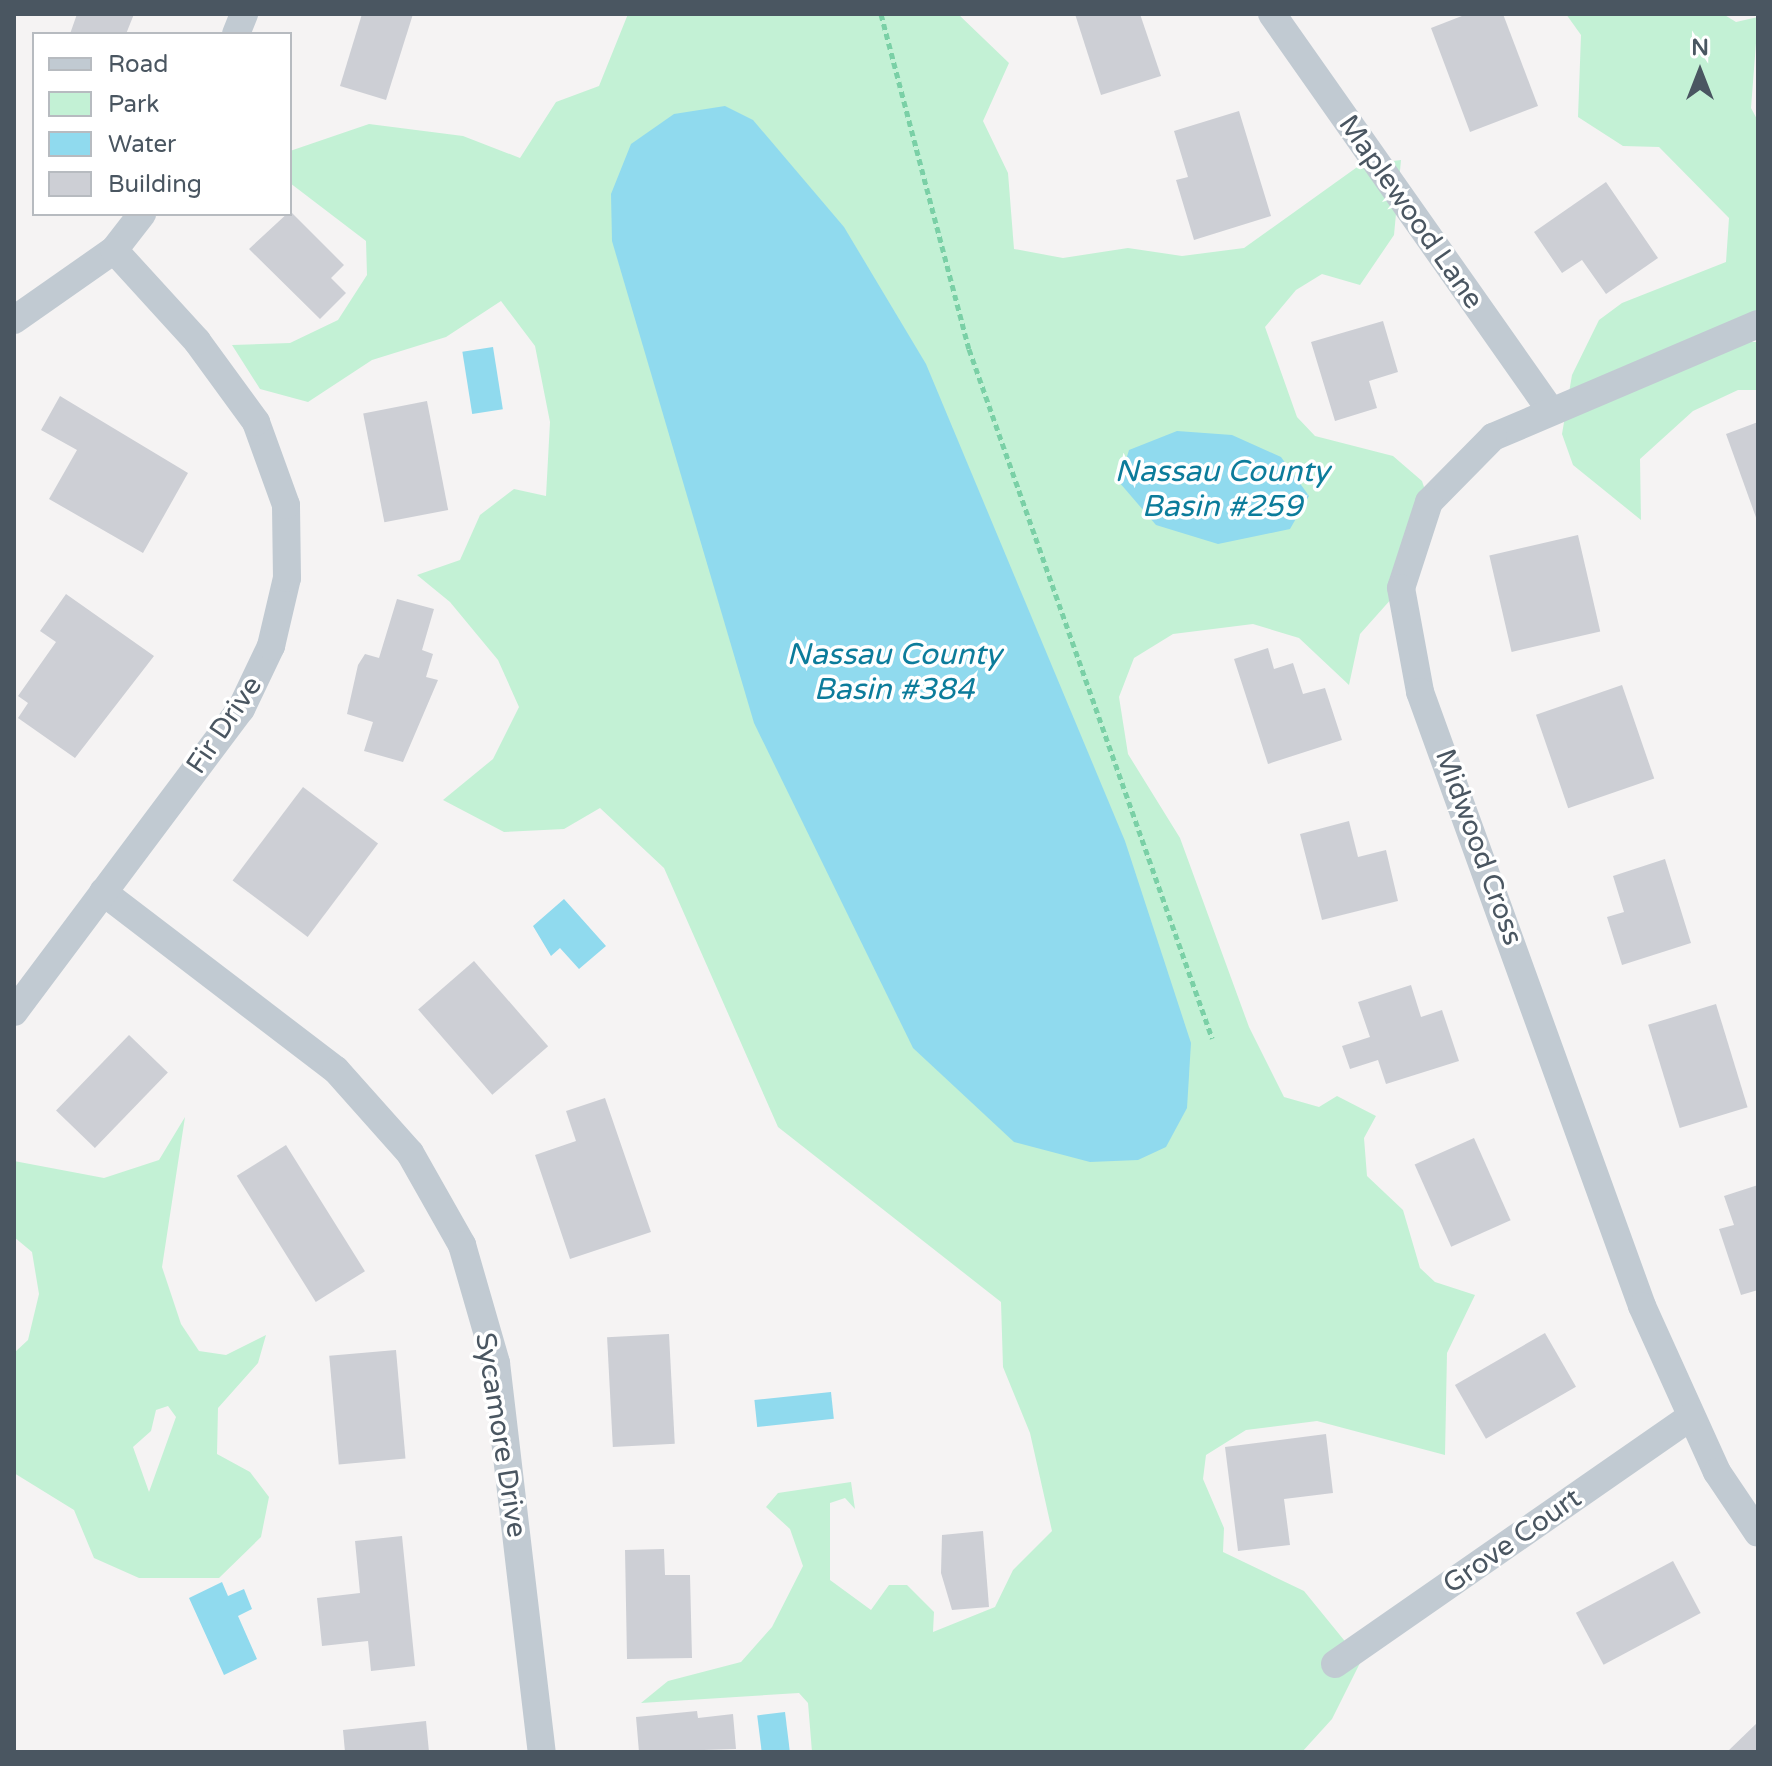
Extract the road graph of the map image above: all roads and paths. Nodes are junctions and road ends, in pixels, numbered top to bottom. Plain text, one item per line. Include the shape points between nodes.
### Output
1 (881, 14) edge
2 (1272, 14) edge
3 (140, 216) edge
4 (114, 250) junction
5 (14, 320) edge
6 (1758, 324) edge
7 (1550, 410) junction
8 (103, 892) junction
9 (14, 1012) edge
10 (1212, 1038) dead end
11 (1690, 1417) junction
12 (1758, 1533) edge
13 (1335, 1664) dead end
14 (542, 1752) edge

1 - 10 path via 969,349
2 - 7 street, Maplewood Lane
3 - 4 street
4 - 5 street
4 - 8 street, Fir Drive via 197,341 256,422 280,481 288,530 282,614 258,678
6 - 7 street, Midwood Cross
7 - 11 street, Midwood Cross via 1493,437 1429,502 1405,558 1404,633 1642,1306
8 - 9 street, Fir Drive
8 - 14 street, Sycamore Drive via 336,1070 410,1153 462,1245 496,1363
11 - 12 street, Midwood Cross
11 - 13 street, Grove Court

